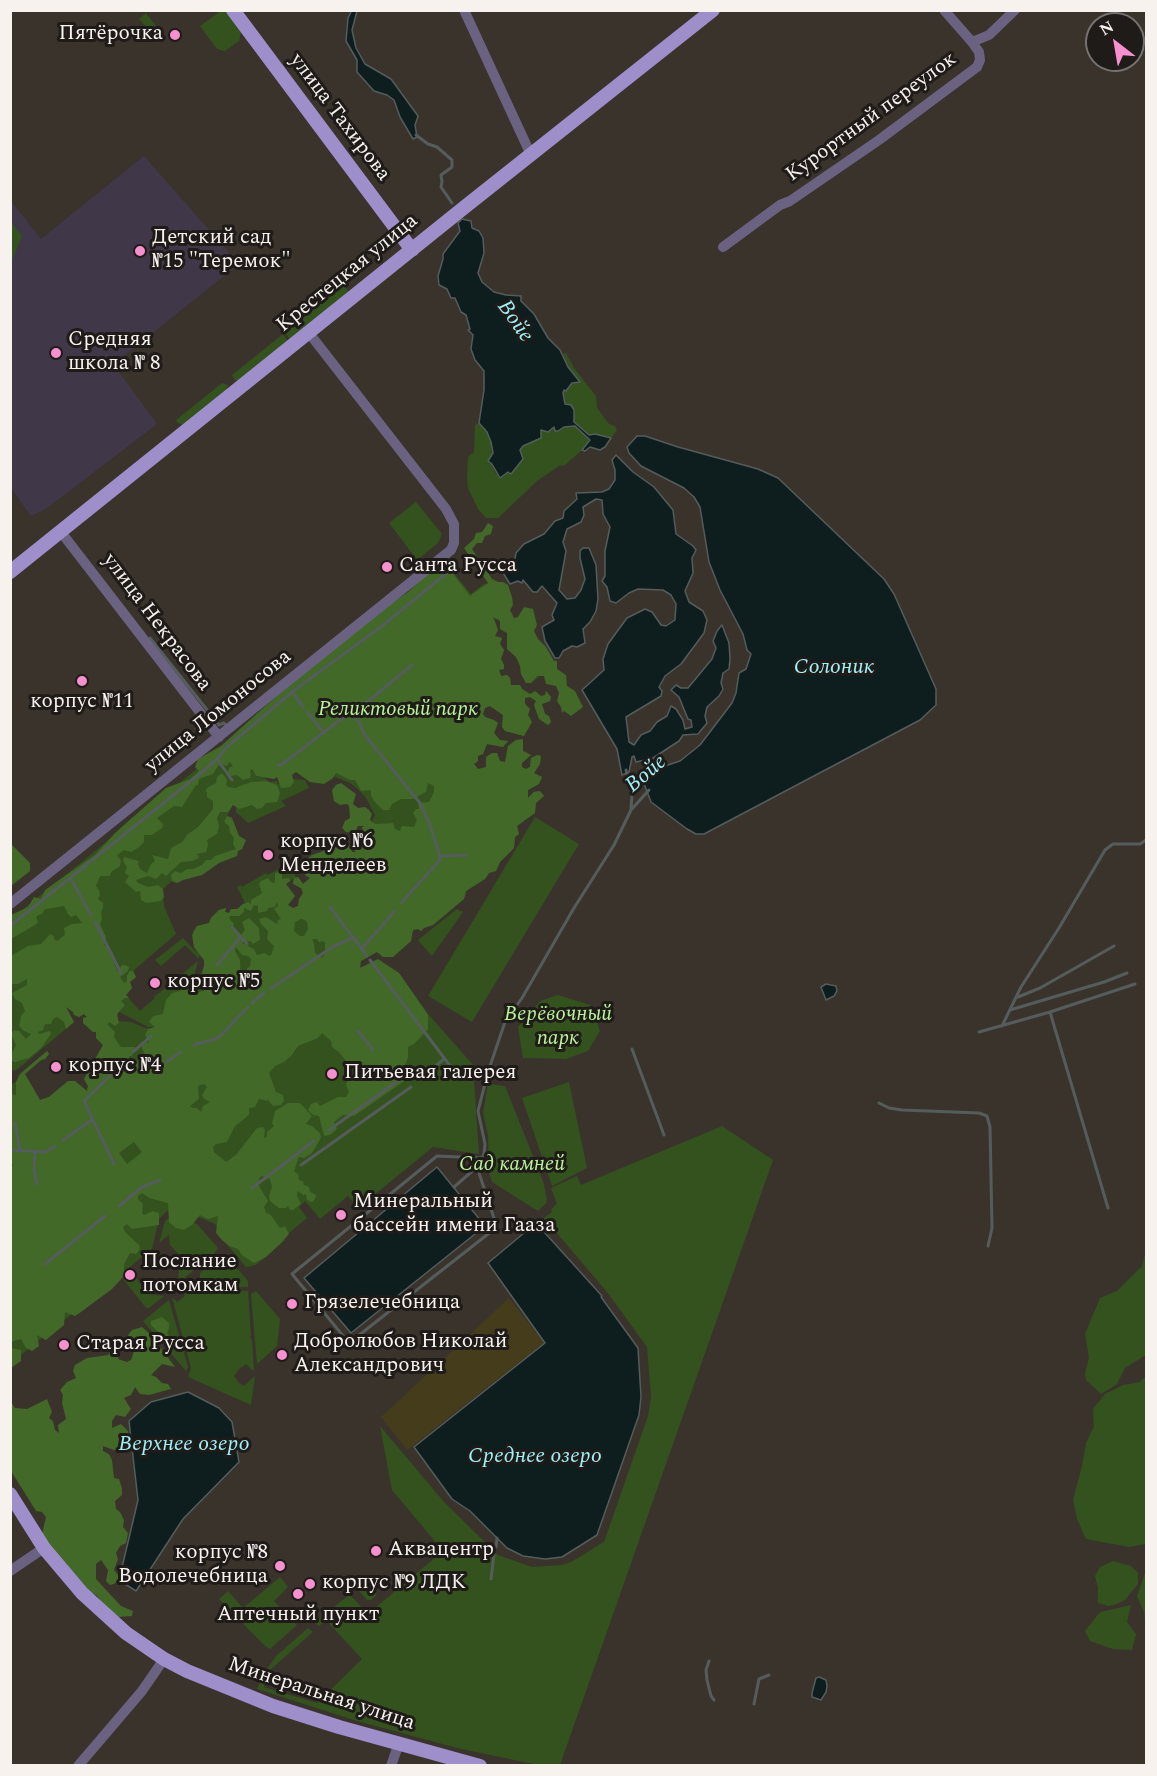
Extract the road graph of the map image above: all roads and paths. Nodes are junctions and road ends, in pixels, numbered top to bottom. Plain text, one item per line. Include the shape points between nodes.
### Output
1 (233, 10) edge
2 (464, 10) edge
3 (713, 10) edge
4 (944, 10) edge
5 (1014, 10) edge
6 (972, 42) junction
7 (531, 155) junction
8 (723, 247) dead end
9 (412, 249) junction
10 (309, 333) junction
11 (61, 532) junction
12 (10, 572) edge
13 (219, 737) junction
14 (10, 904) edge
15 (10, 1494) edge
16 (44, 1548) junction
17 (10, 1571) edge
18 (164, 1659) junction
19 (399, 1743) junction
20 (478, 1765) edge
21 (78, 1766) edge
22 (392, 1766) edge

1 - 9 main road, улица Тахирова
2 - 7 street
3 - 7 main road, Крестецкая улица
4 - 6 street
5 - 6 street, Курортный переулок via 989,36
6 - 8 street, Курортный переулок via 979,52 977,67 879,141
7 - 9 main road, Крестецкая улица
9 - 10 main road, Крестецкая улица
10 - 11 main road, Крестецкая улица
10 - 13 street, улица Ломоносова via 446,509 454,524 454,543 451,550
11 - 12 main road, Крестецкая улица
11 - 13 street, улица Некрасова
13 - 14 street, улица Ломоносова
15 - 16 main road, Минеральная улица
16 - 17 street
16 - 18 main road, Минеральная улица via 99,1610
18 - 19 main road, Минеральная улица via 248,1697
18 - 21 street
19 - 20 main road, Минеральная улица
19 - 22 street

